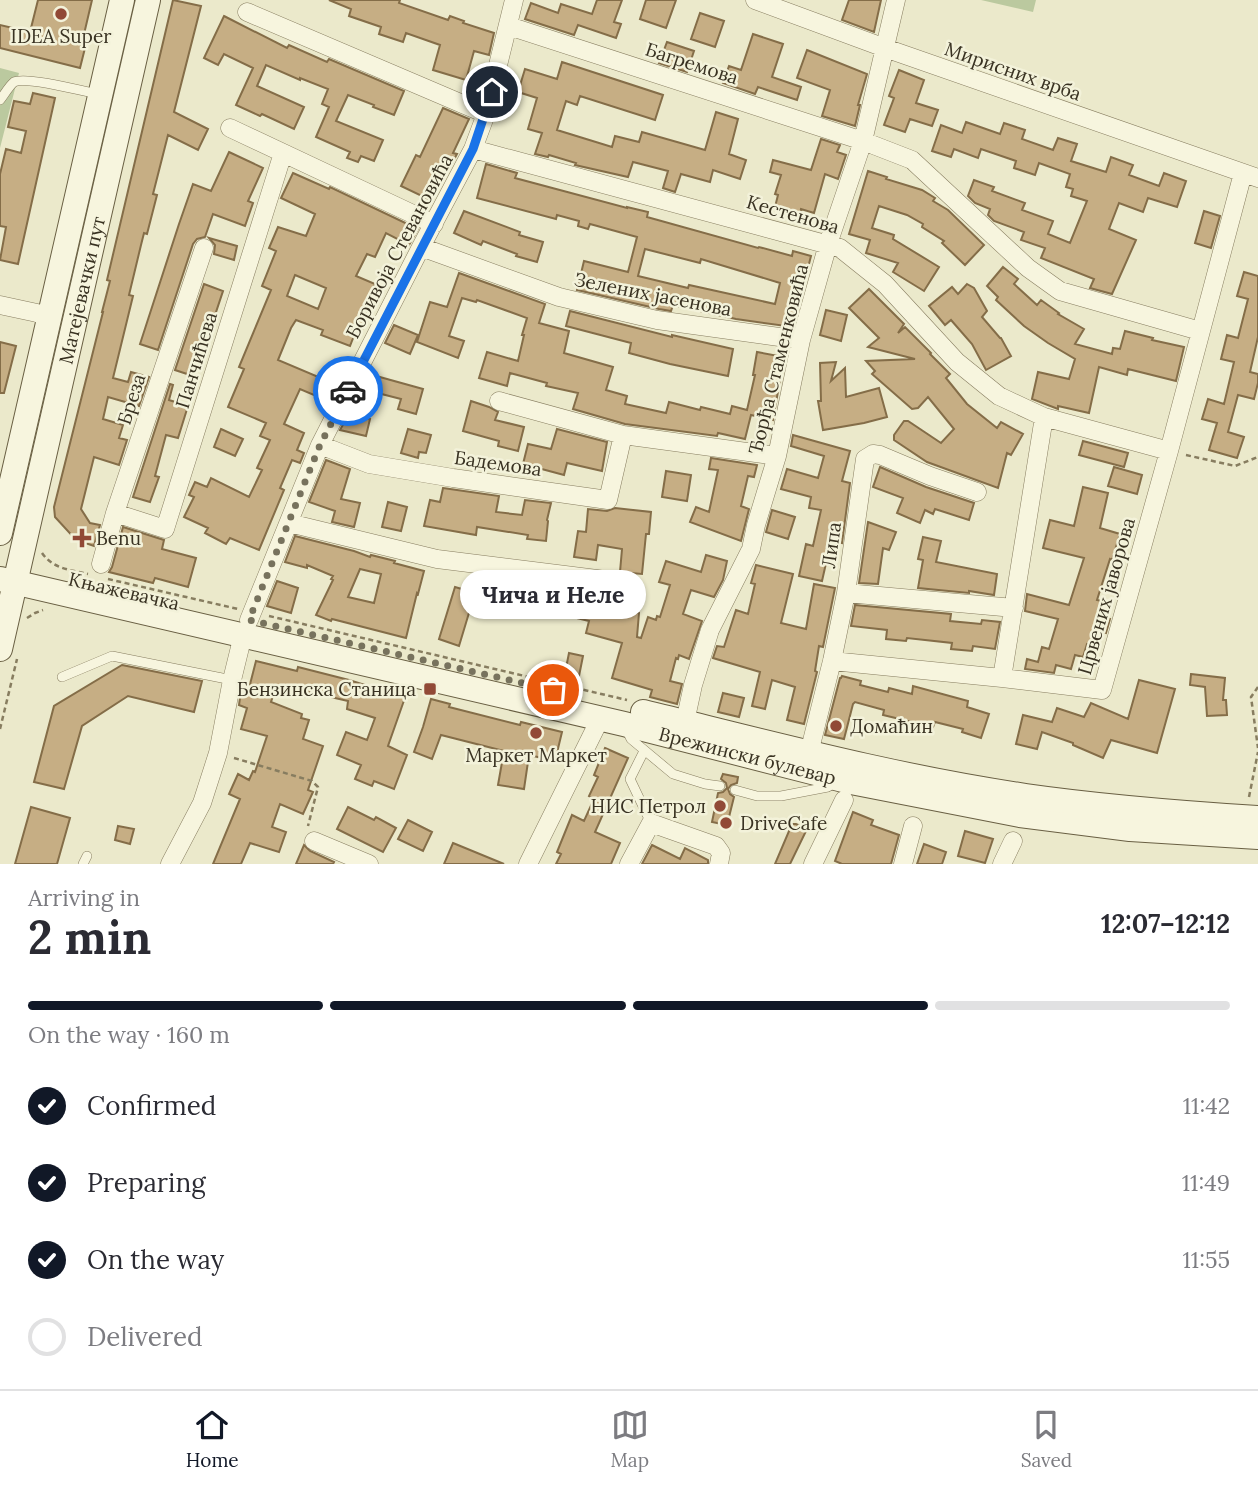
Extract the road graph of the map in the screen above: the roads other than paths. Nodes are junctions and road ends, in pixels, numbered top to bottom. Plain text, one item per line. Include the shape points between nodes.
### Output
1 (122, 0) edge
2 (148, 0) edge
3 (514, 0) edge
4 (755, 0) edge
5 (896, 0) edge
6 (247, 12) dead end
7 (509, 26) junction
8 (886, 48) junction
9 (101, 95) junction
10 (0, 100) edge
11 (486, 114) junction
12 (230, 128) dead end
13 (863, 141) junction
14 (473, 149) junction
15 (283, 153) junction
16 (1251, 176) edge
17 (434, 224) junction
18 (828, 244) junction
19 (421, 247) junction
20 (204, 248) dead end
21 (0, 305) edge
22 (50, 318) junction
23 (1200, 331) junction
24 (802, 340) junction
25 (499, 401) dead end
26 (1044, 417) junction
27 (622, 435) junction
28 (320, 445) junction
29 (1169, 451) junction
30 (777, 456) junction
31 (977, 492) dead end
32 (115, 513) junction
33 (289, 523) junction
34 (0, 533) edge
35 (96, 572) road end
36 (9, 573) edge
37 (613, 581) dead end
38 (846, 593) junction
39 (1014, 608) junction
40 (250, 620) junction
41 (9, 652) edge
42 (832, 661) junction
43 (62, 677) dead end
44 (1002, 678) junction
45 (232, 680) junction
46 (618, 715) junction
47 (685, 722) junction
48 (644, 751) junction
49 (809, 753) junction
50 (720, 786) dead end
51 (735, 790) dead end
52 (842, 790) junction
53 (651, 823) junction
54 (1254, 824) edge
55 (913, 826) dead end
56 (314, 841) road end
57 (1013, 841) dead end
58 (170, 864) edge
59 (369, 864) edge
60 (528, 864) edge
61 (629, 864) edge
62 (719, 864) edge
63 (813, 864) edge
64 (903, 864) edge
65 (1002, 864) edge

1 - 9 main road, Матејевачки пут
2 - 36 main road, Матејевачки пут
3 - 7 street, Боривоја Стевановића
4 - 8 street, Мирисних врба
5 - 8 street, Ђорђа Стаменковића
6 - 11 street
7 - 11 street, Боривоја Стевановића
7 - 13 street, Багремова
8 - 13 street, Ђорђа Стаменковића
8 - 16 street, Мирисних врба
9 - 10 lane via 23,80 15,82
9 - 22 main road, Матејевачки пут
11 - 14 street, Боривоја Стевановића
12 - 15 street
13 - 18 street, Ђорђа Стаменковића
13 - 23 street via 912,160 1028,268 1060,290
14 - 17 street, Боривоја Стевановића
14 - 18 street, Кестенова
15 - 17 street
15 - 32 street, Панчићева via 165,529
16 - 23 street, Црвених јаворова
17 - 19 street, Боривоја Стевановића
18 - 24 street, Ђорђа Стаменковића
18 - 26 street, Кестенова via 886,284 957,362 999,396
19 - 24 street, Зелених јасенова via 559,297 657,320
19 - 28 street, Боривоја Стевановића
20 - 32 street, Бреза
21 - 22 street
22 - 34 main road, Матејевачки пут
23 - 29 street, Црвених јаворова
24 - 30 street, Ђорђа Стаменковића
25 - 27 street
26 - 29 street, Кестенова
26 - 39 street
27 - 28 street, Бадемова via 608,500 369,464
27 - 30 street
28 - 33 street, Боривоја Стевановића
29 - 44 street, Црвених јаворова via 1102,690
30 - 47 street, Ђорђа Стаменковића via 751,548 705,643
31 - 38 street, Липа via 880,455 865,459
32 - 35 street, Бреза
33 - 37 street via 437,559
33 - 40 street, Боривоја Стевановића
36 - 40 main road, Књажевачка
36 - 41 main road, Матејевачки пут
38 - 39 street
38 - 42 street, Липа
39 - 44 street
40 - 45 street, Боривоја Стевановића
40 - 46 main road, Врежински булевар
40 - 47 main road, Врежински булевар
42 - 44 street, Црвених јаворова
42 - 49 street, Липа
43 - 45 lane via 112,656
45 - 58 street, Боривоја Стевановића via 218,753 202,803
46 - 48 lane via 631,739
46 - 52 main road, Врежински булевар
46 - 60 street
47 - 49 main road, Врежински булевар
48 - 50 lane via 673,774
48 - 53 lane via 630,779
49 - 54 main road, Врежински булевар via 1024,796
51 - 52 lane via 757,796 828,787
52 - 54 main road, Врежински булевар via 1130,829
52 - 63 street
53 - 61 street
53 - 62 street via 716,846 721,853
55 - 64 street
56 - 59 street
57 - 65 street

